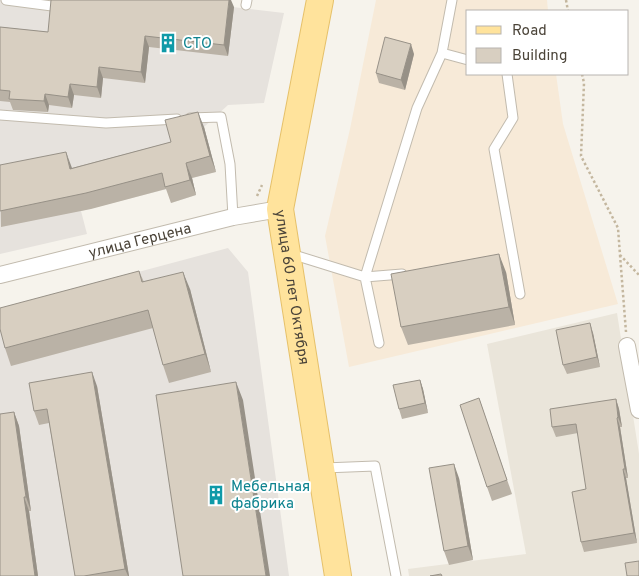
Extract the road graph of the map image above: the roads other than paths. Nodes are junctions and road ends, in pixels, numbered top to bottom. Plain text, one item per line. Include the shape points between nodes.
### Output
1 (6, 0) edge
2 (320, 0) edge
3 (452, 0) edge
4 (52, 6) edge
5 (442, 53) junction
6 (466, 59) edge
7 (506, 75) edge
8 (0, 115) edge
9 (280, 209) junction
10 (233, 211) junction
11 (287, 253) junction
12 (414, 272) edge
13 (0, 276) edge
14 (366, 277) junction
15 (520, 294) dead end
16 (379, 343) dead end
17 (627, 346) road end
18 (639, 410) edge
19 (321, 468) junction
20 (338, 576) edge
21 (396, 576) edge

1 - 4 lane
2 - 9 main road, улица 60 лет Октября
3 - 5 lane
5 - 6 lane
5 - 14 lane via 418,108
7 - 15 lane via 513,118 494,149
8 - 10 lane via 106,123 221,117 230,164
9 - 10 street, улица Герцена
9 - 11 main road, улица 60 лет Октября
10 - 13 street, улица Герцена
11 - 14 lane
11 - 19 main road, улица 60 лет Октября
12 - 14 lane
14 - 16 lane
17 - 18 street
19 - 20 main road, улица 60 лет Октября
19 - 21 lane via 375,466

